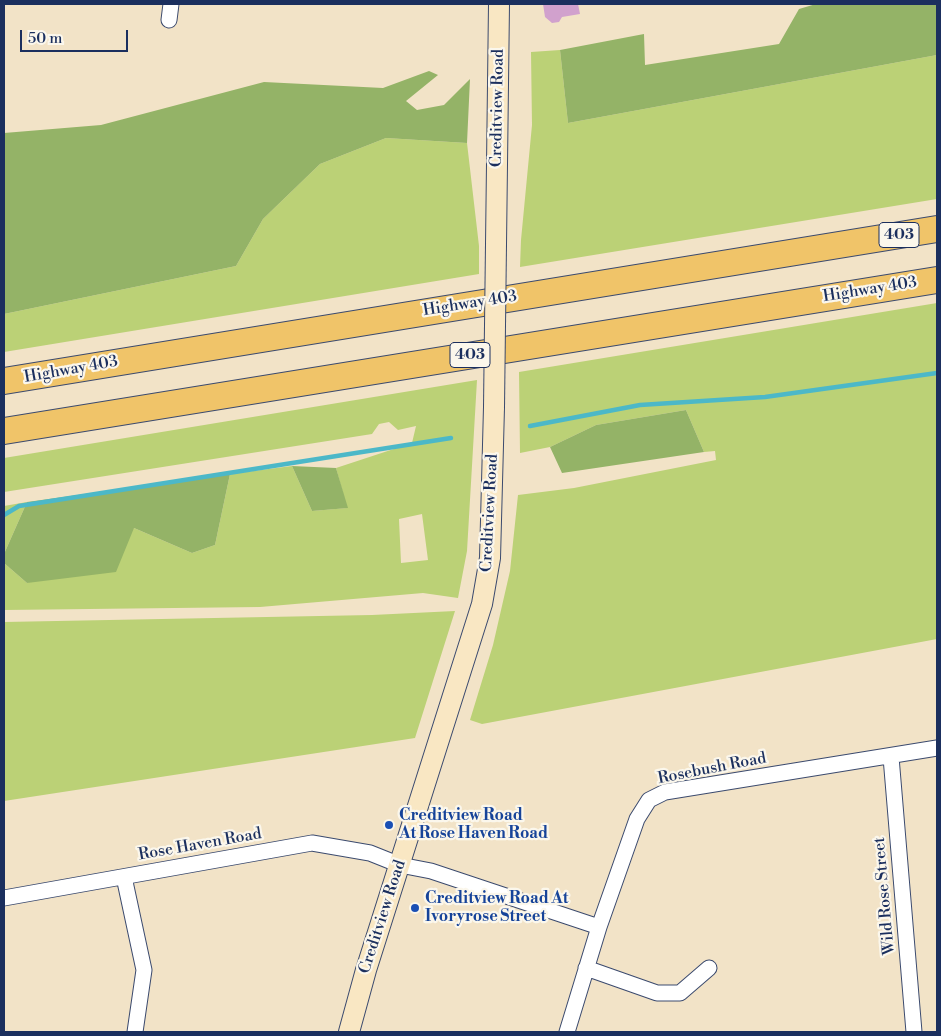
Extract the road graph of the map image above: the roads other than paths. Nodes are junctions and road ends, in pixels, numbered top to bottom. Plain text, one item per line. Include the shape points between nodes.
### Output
1 (171, 4) edge
2 (500, 4) edge
3 (169, 20) dead end
4 (937, 229) edge
5 (937, 280) edge
6 (4, 381) edge
7 (4, 431) edge
8 (937, 748) edge
9 (891, 757) junction
10 (400, 865) junction
11 (124, 877) junction
12 (4, 898) edge
13 (599, 927) junction
14 (586, 968) junction
15 (709, 968) dead end
16 (135, 1032) edge
17 (349, 1032) edge
18 (566, 1032) edge
19 (914, 1032) edge

1 - 3 street
2 - 10 main road, Creditview Road, bridge via 490,558 482,604
4 - 6 highway, Highway 403 / 403
5 - 7 highway, Highway 403 / 403
8 - 9 street, Rosebush Road
9 - 13 street, Rosebush Road via 665,792 649,800 637,819
9 - 19 street, Wild Rose Street
10 - 11 street, Rose Haven Road via 370,853 312,843
10 - 13 street, Rose Haven Road via 432,871
10 - 17 main road, Creditview Road
11 - 12 street, Rose Haven Road
11 - 16 street via 144,970
13 - 14 street, Rosebush Road
14 - 15 street via 657,993 680,993
14 - 18 street, Rosebush Road

